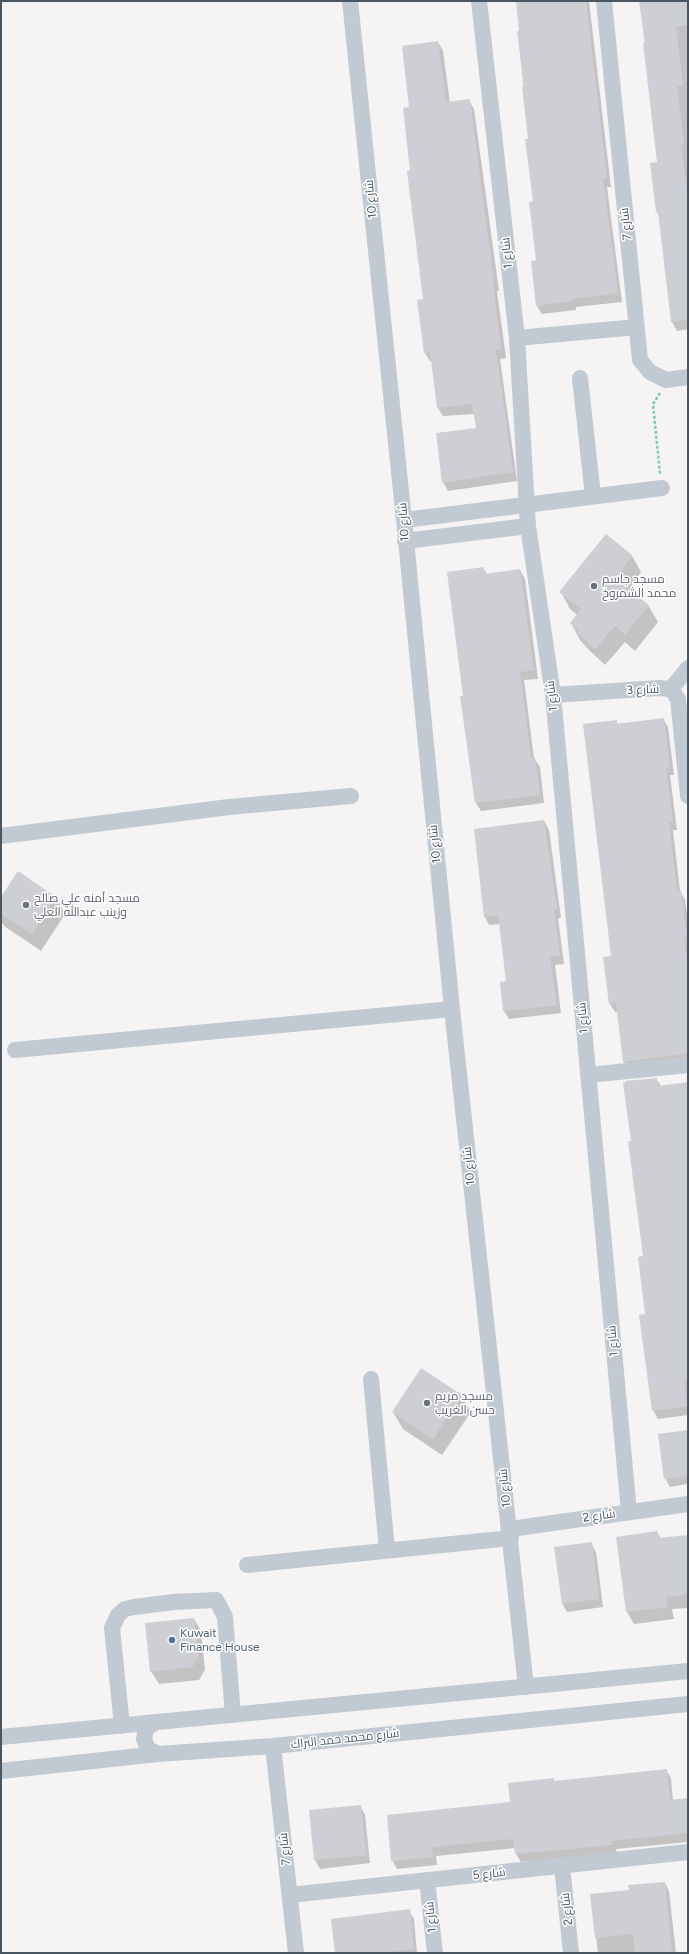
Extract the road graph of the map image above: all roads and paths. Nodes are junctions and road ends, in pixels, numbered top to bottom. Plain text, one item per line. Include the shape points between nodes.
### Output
1 (350, 1) edge
2 (479, 1) edge
3 (604, 1) edge
4 (637, 327) junction
5 (517, 338) junction
6 (688, 377) edge
7 (580, 378) dead end
8 (666, 380) junction
9 (662, 488) joint
10 (593, 496) junction
11 (526, 505) junction
12 (404, 520) junction
13 (528, 526) junction
14 (405, 541) junction
15 (688, 668) edge
16 (671, 689) junction
17 (553, 695) junction
18 (351, 796) dead end
19 (688, 796) edge
20 (1, 836) edge
21 (452, 1009) junction
22 (15, 1050) dead end
23 (688, 1065) edge
24 (588, 1075) junction
25 (371, 1378) dead end
26 (688, 1504) edge
27 (629, 1512) junction
28 (510, 1533) junction
29 (387, 1550) junction
30 (247, 1565) dead end
31 (688, 1671) edge
32 (526, 1687) junction
33 (688, 1704) edge
34 (234, 1715) junction
35 (154, 1723) junction
36 (122, 1726) junction
37 (1, 1737) edge
38 (273, 1746) junction
39 (158, 1754) junction
40 (1, 1771) edge
41 (688, 1852) edge
42 (562, 1866) junction
43 (427, 1880) junction
44 (290, 1895) junction
45 (296, 1953) edge
46 (435, 1953) edge
47 (571, 1953) edge

1 - 12 street, شارع 10
2 - 5 street, شارع 1
3 - 4 street, شارع 7
4 - 5 street
4 - 8 street, شارع 7 via 640,360 650,372
5 - 11 street, شارع 1
6 - 8 street
7 - 10 street
8 - 9 path via 653,404
9 - 10 street
10 - 11 street
11 - 12 street
11 - 13 street, شارع 1
12 - 14 street, شارع 10
13 - 14 street
13 - 17 street, شارع 1
14 - 21 street, شارع 10
15 - 16 street
16 - 17 street, شارع 3
16 - 19 street, شارع 3 via 678,699
17 - 24 street, شارع 1
18 - 20 street via 229,807
21 - 22 street
21 - 28 street, شارع 10
23 - 24 street
24 - 27 street, شارع 1
25 - 29 street
26 - 27 street, شارع 2
27 - 28 street, شارع 2
28 - 29 street, شارع 2
28 - 32 street, شارع 10
29 - 30 street, شارع 2
31 - 32 street
32 - 34 street
33 - 38 street, شارع محمد حمد البراك
34 - 35 street
34 - 36 street via 222,1609 216,1600 174,1602 125,1610 118,1614 112,1628
35 - 36 street
35 - 39 street via 146,1728 144,1739 148,1749
36 - 37 street
38 - 39 street, شارع محمد حمد البراك
38 - 44 street, شارع 7
39 - 40 street, شارع محمد حمد البراك
41 - 42 street, شارع 5
42 - 43 street, شارع 5
42 - 47 street, شارع 2
43 - 44 street, شارع 5
43 - 46 street, شارع 1
44 - 45 street, شارع 7

